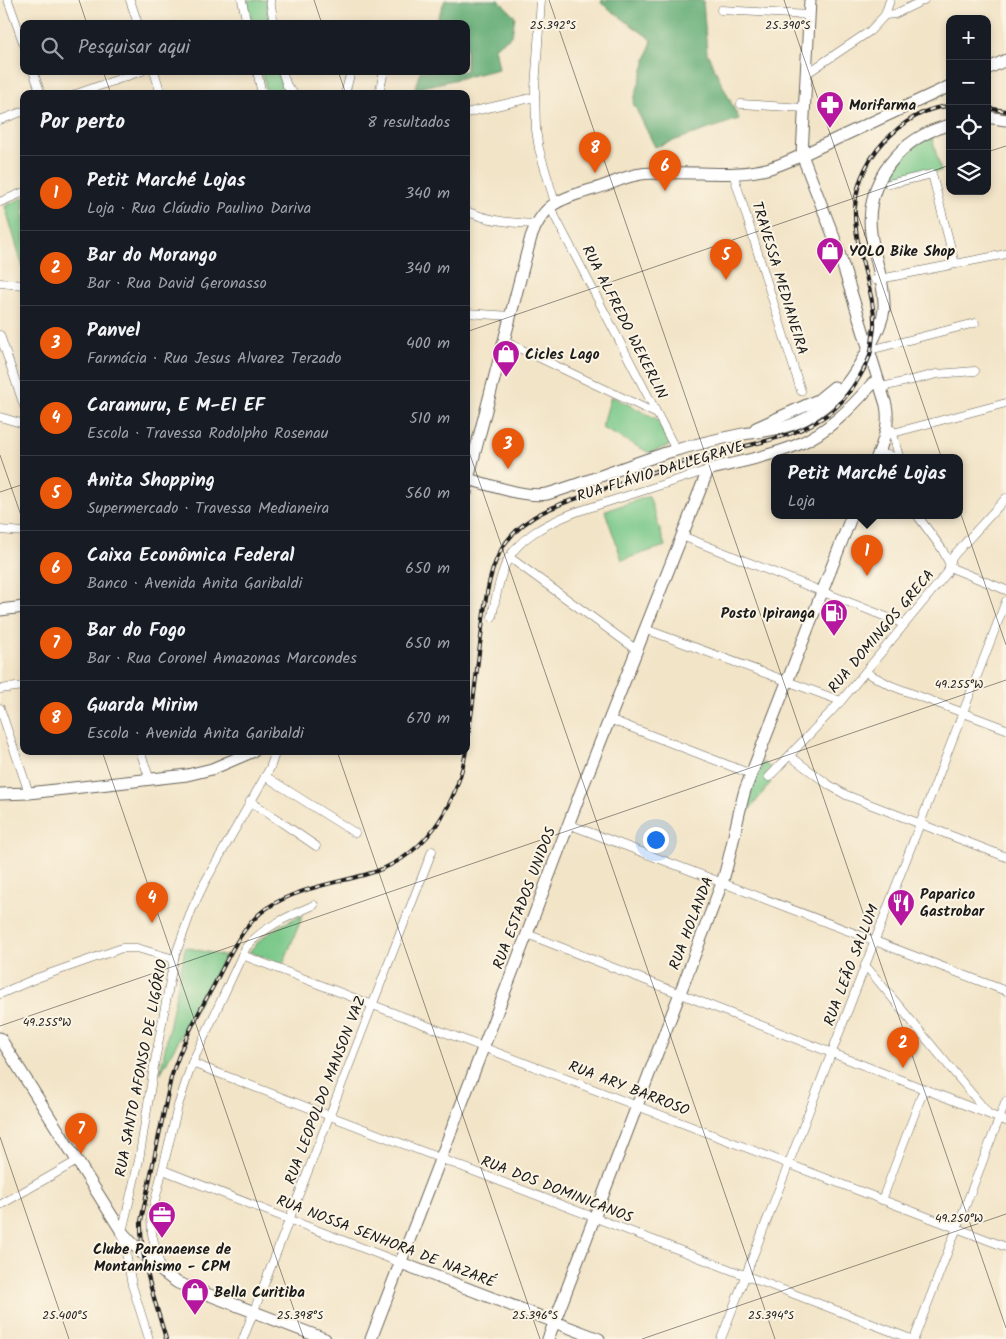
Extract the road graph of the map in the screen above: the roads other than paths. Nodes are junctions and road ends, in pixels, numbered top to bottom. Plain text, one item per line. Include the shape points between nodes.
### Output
1 (8, 0) edge
2 (130, 0) edge
3 (242, 0) edge
4 (270, 0) edge
5 (541, 0) edge
6 (810, 0) edge
7 (890, 0) edge
8 (924, 0) edge
9 (721, 10) dead end
10 (809, 15) junction
11 (885, 15) junction
12 (137, 20) edge
13 (246, 20) edge
14 (273, 20) edge
15 (20, 34) edge
16 (1006, 60) edge
17 (991, 67) edge
18 (806, 74) junction
19 (34, 75) edge
20 (131, 75) edge
21 (155, 75) edge
22 (258, 75) edge
23 (283, 75) edge
24 (350, 75) edge
25 (383, 75) edge
26 (946, 88) edge
27 (40, 90) edge
28 (87, 90) edge
29 (160, 90) edge
30 (261, 90) edge
31 (290, 90) edge
32 (346, 90) edge
33 (380, 90) edge
34 (535, 98) junction
35 (741, 104) dead end
36 (805, 108) junction
37 (20, 112) edge
38 (470, 112) edge
39 (991, 118) edge
40 (946, 119) edge
41 (0, 120) edge
42 (1006, 120) edge
43 (991, 124) edge
44 (946, 126) edge
45 (1006, 126) edge
46 (802, 155) junction
47 (733, 173) junction
48 (889, 184) dead end
49 (20, 194) edge
50 (0, 202) edge
51 (552, 205) junction
52 (470, 212) edge
53 (536, 224) junction
54 (1006, 254) edge
55 (955, 264) junction
56 (878, 279) junction
57 (0, 283) edge
58 (20, 285) edge
59 (470, 313) edge
60 (510, 316) junction
61 (975, 323) dead end
62 (0, 335) edge
63 (504, 341) junction
64 (869, 347) junction
65 (858, 365) junction
66 (872, 366) junction
67 (975, 371) dead end
68 (877, 385) junction
69 (801, 391) dead end
70 (20, 394) edge
71 (1006, 403) edge
72 (884, 411) junction
73 (657, 414) junction
74 (0, 417) edge
75 (20, 423) edge
76 (893, 433) junction
77 (743, 434) junction
78 (676, 450) junction
79 (876, 454) edge
80 (898, 454) edge
81 (470, 470) edge
82 (708, 470) junction
83 (470, 482) edge
84 (1006, 498) edge
85 (850, 519) edge
86 (920, 519) edge
87 (0, 530) edge
88 (20, 532) edge
89 (682, 536) junction
90 (509, 557) junction
91 (950, 565) junction
92 (1006, 590) edge
93 (822, 592) junction
94 (1006, 601) edge
95 (20, 608) edge
96 (0, 610) edge
97 (492, 617) dead end
98 (904, 624) junction
99 (645, 629) junction
100 (637, 650) junction
101 (865, 672) junction
102 (787, 681) junction
103 (20, 686) edge
104 (0, 689) edge
105 (841, 701) junction
106 (0, 708) edge
107 (963, 713) junction
108 (610, 718) junction
109 (1006, 729) edge
110 (141, 755) edge
111 (245, 755) edge
112 (275, 755) edge
113 (790, 756) junction
114 (751, 774) junction
115 (265, 776) junction
116 (769, 777) dead end
117 (150, 780) junction
118 (29, 793) junction
119 (0, 794) edge
120 (250, 801) junction
121 (568, 824) junction
122 (920, 824) junction
123 (355, 833) dead end
124 (316, 846) dead end
125 (432, 852) dead end
126 (1006, 857) edge
127 (722, 883) junction
128 (314, 905) dead end
129 (527, 934) junction
130 (874, 941) junction
131 (242, 955) junction
132 (174, 959) junction
133 (865, 965) junction
134 (1006, 991) edge
135 (0, 994) edge
136 (680, 994) junction
137 (372, 1005) junction
138 (0, 1038) edge
139 (484, 1047) junction
140 (831, 1053) junction
141 (192, 1063) junction
142 (924, 1089) junction
143 (1006, 1101) edge
144 (637, 1106) junction
145 (988, 1114) junction
146 (329, 1116) junction
147 (1003, 1119) edge
148 (440, 1159) junction
149 (77, 1161) junction
150 (788, 1164) junction
151 (162, 1170) junction
152 (882, 1200) junction
153 (0, 1205) edge
154 (594, 1218) junction
155 (289, 1220) junction
156 (956, 1228) junction
157 (122, 1232) junction
158 (1006, 1247) edge
159 (400, 1263) junction
160 (161, 1270) junction
161 (745, 1276) junction
162 (254, 1312) junction
163 (554, 1322) junction
164 (149, 1339) edge
165 (243, 1339) edge
166 (325, 1339) edge
167 (371, 1339) edge
168 (548, 1339) edge
169 (599, 1339) edge
170 (721, 1339) edge
171 (913, 1339) edge

1 - 15 street
2 - 12 street
3 - 13 street
4 - 14 street
5 - 34 street, RUA ALFREDO WEKERLIN
6 - 10 main road
7 - 11 street
8 - 11 street via 895,14
9 - 10 street
10 - 18 main road
11 - 18 street via 863,36
16 - 17 main road
18 - 36 main road
19 - 27 street
20 - 28 street
21 - 29 street
22 - 30 street
23 - 31 street
24 - 32 street
25 - 33 street
26 - 46 main road
34 - 38 street
34 - 51 street, RUA ALFREDO WEKERLIN via 536,130
35 - 36 street
36 - 46 main road
37 - 41 street
39 - 42 main road
40 - 56 main road, RUA FLÁVIO DALLEGRAVE via 929,124 895,146 871,182 864,220
43 - 45 main road
44 - 56 main road, RUA FLÁVIO DALLEGRAVE via 932,130 902,148 880,178 872,198 870,222
46 - 47 main road via 758,171
46 - 64 main road via 835,240
47 - 51 main road via 642,174
47 - 69 street, TRAVESSA MEDIANEIRA
48 - 55 street via 932,174
49 - 50 street
51 - 53 main road
51 - 73 street, RUA ALFREDO WEKERLIN
52 - 53 street via 498,221
53 - 60 main road
54 - 55 street
55 - 56 street
56 - 64 main road, RUA FLÁVIO DALLEGRAVE via 878,316
57 - 58 street
59 - 60 street
60 - 63 main road
61 - 64 street
62 - 70 street
63 - 73 street
63 - 81 main road
64 - 65 main road, RUA FLÁVIO DALLEGRAVE
64 - 66 main road
64 - 68 main road
64 - 77 main road, RUA FLÁVIO DALLEGRAVE via 842,379 818,400
65 - 66 main road via 865,362
65 - 77 main road, RUA FLÁVIO DALLEGRAVE via 837,394 814,413 785,427
66 - 68 main road
67 - 68 street
68 - 72 main road
68 - 82 main road, RUA FLÁVIO DALLEGRAVE via 842,416 798,445
71 - 76 street
72 - 76 street
72 - 79 main road via 888,418 886,433
73 - 78 street, RUA ALFREDO WEKERLIN
74 - 75 street
76 - 80 street
77 - 78 main road, RUA FLÁVIO DALLEGRAVE
78 - 83 main road, RUA FLÁVIO DALLEGRAVE via 547,494 522,493
82 - 89 main road, RUA ESTADOS UNIDOS
82 - 90 street, RUA FLÁVIO DALLEGRAVE via 560,518 522,541
84 - 91 street, RUA DOMINGOS GRECA via 955,554
85 - 93 main road, RUA HOLANDA
86 - 91 street
87 - 88 street
89 - 93 street
89 - 99 main road, RUA ESTADOS UNIDOS
90 - 97 street, RUA FLÁVIO DALLEGRAVE via 500,579
90 - 100 street
91 - 92 street via 959,572
91 - 98 street, RUA DOMINGOS GRECA via 947,573
93 - 98 street
93 - 102 main road, RUA HOLANDA
94 - 107 street, RUA LEÃO SALLUM
95 - 96 main road
98 - 101 street, RUA DOMINGOS GRECA
99 - 100 main road, RUA ESTADOS UNIDOS
99 - 102 street
100 - 108 main road, RUA ESTADOS UNIDOS
101 - 105 street, RUA DOMINGOS GRECA
101 - 107 street
102 - 105 street
102 - 114 main road, RUA HOLANDA
103 - 104 street
105 - 113 street, RUA DOMINGOS GRECA
106 - 118 street
107 - 109 street
107 - 122 street, RUA LEÃO SALLUM
108 - 114 street
108 - 121 main road, RUA ESTADOS UNIDOS
110 - 117 street
111 - 117 main road via 204,772
112 - 115 street, RUA SANTO AFONSO DE LIGÓRIO
113 - 116 street, RUA DOMINGOS GRECA
113 - 122 street via 846,795
114 - 127 main road, RUA HOLANDA
115 - 120 street, RUA SANTO AFONSO DE LIGÓRIO
115 - 123 street
117 - 118 main road
118 - 119 main road
120 - 124 street
120 - 132 street, RUA SANTO AFONSO DE LIGÓRIO via 192,909
121 - 127 street
121 - 129 main road, RUA ESTADOS UNIDOS
122 - 126 street
122 - 130 street, RUA LEÃO SALLUM
125 - 137 street, RUA LEOPOLDO MANSON VAZ
127 - 130 street
127 - 136 main road, RUA HOLANDA
128 - 131 street via 274,924 254,939
129 - 136 street
129 - 139 main road, RUA ESTADOS UNIDOS
130 - 133 street, RUA LEÃO SALLUM
130 - 134 street
131 - 137 street, RUA ARY BARROSO
131 - 141 street
132 - 135 street via 137,948 122,948
132 - 157 street, RUA SANTO AFONSO DE LIGÓRIO via 142,1143
133 - 140 street, RUA LEÃO SALLUM
133 - 145 street
136 - 140 street
136 - 144 main road, RUA HOLANDA
137 - 139 street, RUA ARY BARROSO
137 - 146 street, RUA LEOPOLDO MANSON VAZ
138 - 149 main road
139 - 144 street, RUA ARY BARROSO
139 - 148 main road, RUA ESTADOS UNIDOS
140 - 142 street
140 - 150 street, RUA LEÃO SALLUM
141 - 146 street, RUA DOS DOMINICANOS
141 - 151 street
142 - 145 street
142 - 152 street
143 - 147 street
144 - 150 street, RUA ARY BARROSO
144 - 154 main road, RUA HOLANDA
145 - 147 street
146 - 148 street, RUA DOS DOMINICANOS
146 - 155 street, RUA LEOPOLDO MANSON VAZ
147 - 156 street
148 - 154 street, RUA DOS DOMINICANOS
148 - 159 main road, RUA ESTADOS UNIDOS
149 - 153 street
149 - 157 main road
150 - 152 street, RUA ARY BARROSO
150 - 161 street, RUA LEÃO SALLUM
151 - 155 street, RUA NOSSA SENHORA DE NAZARÉ
151 - 160 street via 151,1217
152 - 156 street, RUA ARY BARROSO
154 - 161 street, RUA DOS DOMINICANOS
154 - 163 main road, RUA HOLANDA
155 - 159 street, RUA NOSSA SENHORA DE NAZARÉ
155 - 162 street, RUA LEOPOLDO MANSON VAZ
156 - 158 street, RUA ARY BARROSO
156 - 171 street
157 - 160 main road
157 - 164 street via 132,1285
159 - 163 main road, RUA NOSSA SENHORA DE NAZARÉ
159 - 167 main road, RUA ESTADOS UNIDOS
160 - 162 main road via 178,1283
161 - 170 street, RUA LEÃO SALLUM
161 - 171 street, RUA DOS DOMINICANOS
162 - 165 street, RUA LEOPOLDO MANSON VAZ
162 - 166 main road
163 - 168 main road, RUA HOLANDA
163 - 169 main road, RUA NOSSA SENHORA DE NAZARÉ

